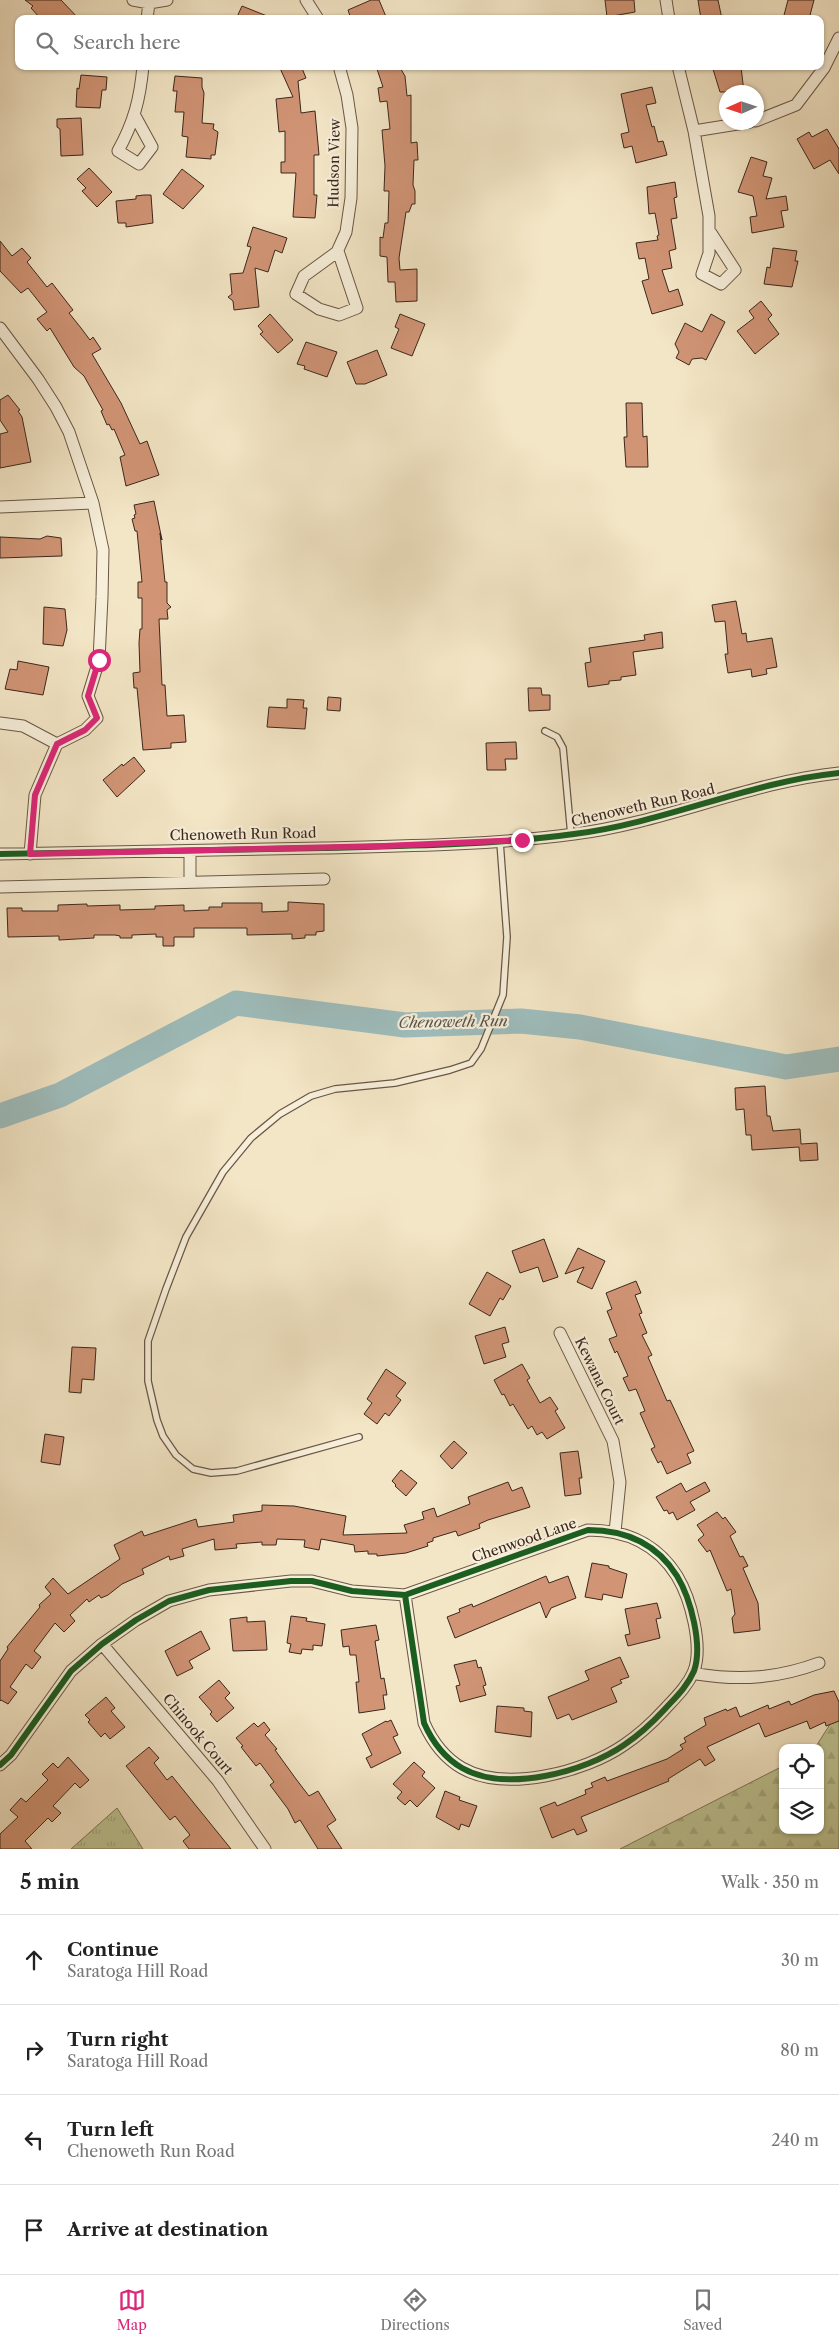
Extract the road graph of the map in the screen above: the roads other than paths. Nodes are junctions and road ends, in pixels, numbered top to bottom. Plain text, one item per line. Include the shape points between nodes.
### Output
1 (133, 0) edge
2 (167, 0) edge
3 (306, 0) edge
4 (666, 0) edge
5 (149, 4) junction
6 (148, 15) edge
7 (315, 15) edge
8 (668, 15) edge
9 (839, 38) edge
10 (824, 68) edge
11 (143, 70) edge
12 (341, 70) edge
13 (679, 70) edge
14 (822, 70) edge
15 (135, 116) dead end
16 (764, 119) edge
17 (719, 128) edge
18 (694, 132) junction
19 (711, 233) dead end
20 (338, 251) dead end
21 (0, 328) edge
22 (93, 503) junction
23 (0, 507) edge
24 (0, 723) edge
25 (545, 731) dead end
26 (57, 744) junction
27 (839, 773) edge
28 (572, 834) junction
29 (500, 842) junction
30 (190, 851) junction
31 (0, 854) edge
32 (30, 854) junction
33 (324, 880) dead end
34 (190, 882) junction
35 (0, 887) edge
36 (560, 1333) dead end
37 (359, 1437) dead end
38 (615, 1532) junction
39 (405, 1595) junction
40 (102, 1644) junction
41 (819, 1662) dead end
42 (694, 1670) junction
43 (0, 1765) edge
44 (265, 1849) edge

1 - 5 street
2 - 5 street
3 - 7 street
4 - 8 street
5 - 6 street
9 - 10 street
11 - 15 street via 140,97 129,131 118,151 139,164 152,147
12 - 20 street, Hudson View via 352,128 351,198 346,232 337,252 304,276 296,294 319,309 339,315 357,308
13 - 18 street
14 - 16 street via 796,105
17 - 18 street
18 - 19 street via 709,216 709,253 702,274 721,284 735,270
21 - 22 street via 38,379 65,424
22 - 23 street
22 - 26 street via 103,550 99,660 88,696 97,718 85,730
24 - 26 street via 23,726
25 - 28 lane via 557,737 564,748
26 - 32 street via 35,795
27 - 28 street, Chenoweth Run Road via 762,788 628,824
28 - 29 street, Chenoweth Run Road
29 - 30 street, Chenoweth Run Road
29 - 37 lane via 507,937 503,995 481,1049 471,1062 450,1070 395,1083 335,1089 311,1096 280,1114 251,1138 223,1172 186,1237 148,1341 148,1381 157,1420 176,1455 193,1469 211,1473 237,1471
30 - 32 street, Chenoweth Run Road
30 - 34 street
31 - 32 street, Chenoweth Run Road
33 - 34 street
34 - 35 street
36 - 38 street, Kewana Court via 613,1441 620,1482
38 - 39 street, Chenwood Lane via 588,1530
38 - 42 street, Chenwood Lane via 633,1537 661,1555 680,1581 694,1624 697,1645
39 - 40 street, Chenwood Lane via 352,1591 312,1581 209,1590 169,1601
39 - 42 street, Chenwood Lane via 424,1722 440,1751 463,1769 478,1775 495,1778 552,1775 599,1760 647,1727 682,1691
40 - 43 street, Chenwood Lane via 71,1671 11,1755
40 - 44 street, Chinook Court via 218,1781
41 - 42 street via 796,1672 747,1679 698,1674

